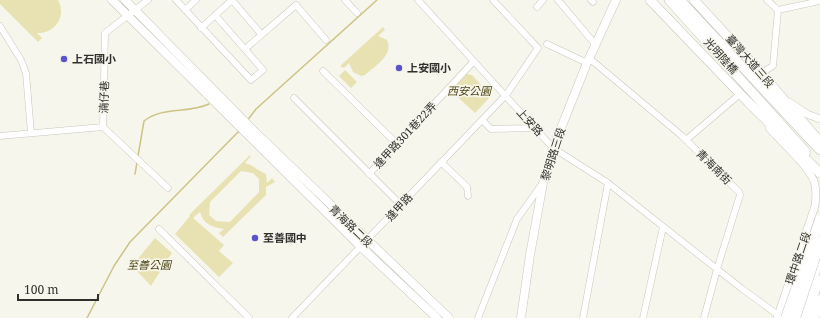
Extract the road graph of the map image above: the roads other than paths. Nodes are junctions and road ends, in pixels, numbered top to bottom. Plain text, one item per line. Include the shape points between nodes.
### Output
1 (112, 0) edge
2 (125, 0) edge
3 (148, 0) edge
4 (176, 0) edge
5 (196, 0) edge
6 (232, 0) edge
7 (345, 0) edge
8 (418, 0) edge
9 (493, 0) edge
10 (543, 0) edge
11 (558, 0) edge
12 (616, 0) edge
13 (650, 0) edge
14 (669, 0) edge
15 (680, 0) edge
16 (694, 0) edge
17 (767, 0) edge
18 (820, 1) edge
19 (794, 3) edge
20 (537, 8) dead end
21 (185, 10) junction
22 (778, 10) junction
23 (136, 11) junction
24 (357, 13) dead end
25 (215, 15) junction
26 (128, 17) junction
27 (0, 26) edge
28 (201, 28) junction
29 (262, 34) junction
30 (326, 40) dead end
31 (547, 44) dead end
32 (595, 44) junction
33 (245, 49) junction
34 (588, 60) junction
35 (474, 61) junction
36 (323, 71) dead end
37 (761, 73) junction
38 (740, 94) junction
39 (506, 95) junction
40 (294, 98) dead end
41 (748, 102) junction
42 (237, 118) junction
43 (820, 119) edge
44 (482, 120) junction
45 (103, 127) junction
46 (536, 128) junction
47 (31, 133) junction
48 (820, 135) edge
49 (0, 136) edge
50 (686, 140) junction
51 (820, 142) edge
52 (397, 144) junction
53 (554, 148) junction
54 (820, 150) edge
55 (442, 162) junction
56 (820, 167) edge
57 (820, 173) edge
58 (369, 174) junction
59 (820, 177) edge
60 (543, 183) junction
61 (608, 183) junction
62 (168, 188) dead end
63 (468, 196) dead end
64 (401, 205) junction
65 (820, 220) edge
66 (663, 227) junction
67 (159, 229) dead end
68 (818, 235) edge
69 (364, 244) junction
70 (820, 260) edge
71 (795, 266) junction
72 (716, 269) junction
73 (818, 276) edge
74 (820, 300) edge
75 (781, 317) edge
76 (249, 318) edge
77 (292, 318) edge
78 (437, 318) edge
79 (449, 318) edge
80 (478, 318) edge
81 (521, 318) edge
82 (583, 318) edge
83 (643, 318) edge
84 (704, 318) edge
85 (795, 318) edge
86 (801, 318) edge
87 (807, 318) edge
88 (814, 318) edge

1 - 26 main road
2 - 23 main road
3 - 23 street, 湳仔巷
4 - 21 street
5 - 21 street
6 - 25 street
6 - 29 street
7 - 24 street
8 - 35 street, 上安路
9 - 39 street, 逢甲路 via 538,48
10 - 20 street
11 - 32 street
12 - 32 main road, 黎明路三段
13 - 38 main road
14 - 56 main road, 光明陸橋
15 - 54 main road, 光明陸橋
16 - 37 main road, 臺灣大道三段
17 - 22 street
18 - 19 street
19 - 22 street
21 - 28 street
22 - 37 street via 773,66
23 - 26 street, 湳仔巷
23 - 42 main road
25 - 28 street
25 - 33 street
26 - 42 main road
26 - 45 street, 湳仔巷 via 105,33
27 - 47 street via 26,73
28 - 33 street via 251,80 263,70
29 - 30 street via 296,5
29 - 33 street
31 - 34 street, 青海南街
32 - 34 main road, 黎明路三段
34 - 50 street, 青海南街
34 - 53 main road, 黎明路三段
35 - 39 street, 上安路
35 - 52 street, 逢甲路301巷22弄
36 - 52 street
37 - 43 street via 791,103
37 - 48 street
37 - 51 main road, 臺灣大道三段
38 - 41 main road
38 - 50 street
39 - 44 street, 逢甲路
39 - 46 street, 上安路
40 - 58 street
41 - 57 main road
41 - 59 street
41 - 71 street, 環中路二段 via 815,182 815,206
42 - 69 main road, 青海路二段
44 - 46 street via 491,129
44 - 55 street, 逢甲路
45 - 47 street, 湳仔巷
45 - 62 street
46 - 53 street, 上安路
47 - 49 street, 湳仔巷
50 - 72 street, 青海南街 via 740,195
52 - 58 street, 逢甲路301巷22弄
53 - 60 main road, 黎明路三段
53 - 61 street, 上安路
55 - 63 street via 467,187
55 - 64 street, 逢甲路
58 - 64 street
60 - 80 street via 517,218
60 - 81 main road, 黎明路三段
61 - 66 street, 上安路
61 - 82 street
64 - 69 street, 逢甲路
65 - 68 highway, bridge
66 - 72 street, 上安路
66 - 83 street
67 - 76 street
68 - 75 highway, bridge
68 - 85 highway, bridge
69 - 77 street, 逢甲路
69 - 78 main road, 青海路二段
69 - 79 main road, 青海路二段
70 - 73 street
71 - 73 street
71 - 75 street, 環中路二段
72 - 75 street, 上安路
72 - 84 street, 青海南街
73 - 86 street, 環中路二段
73 - 87 street
74 - 88 highway

